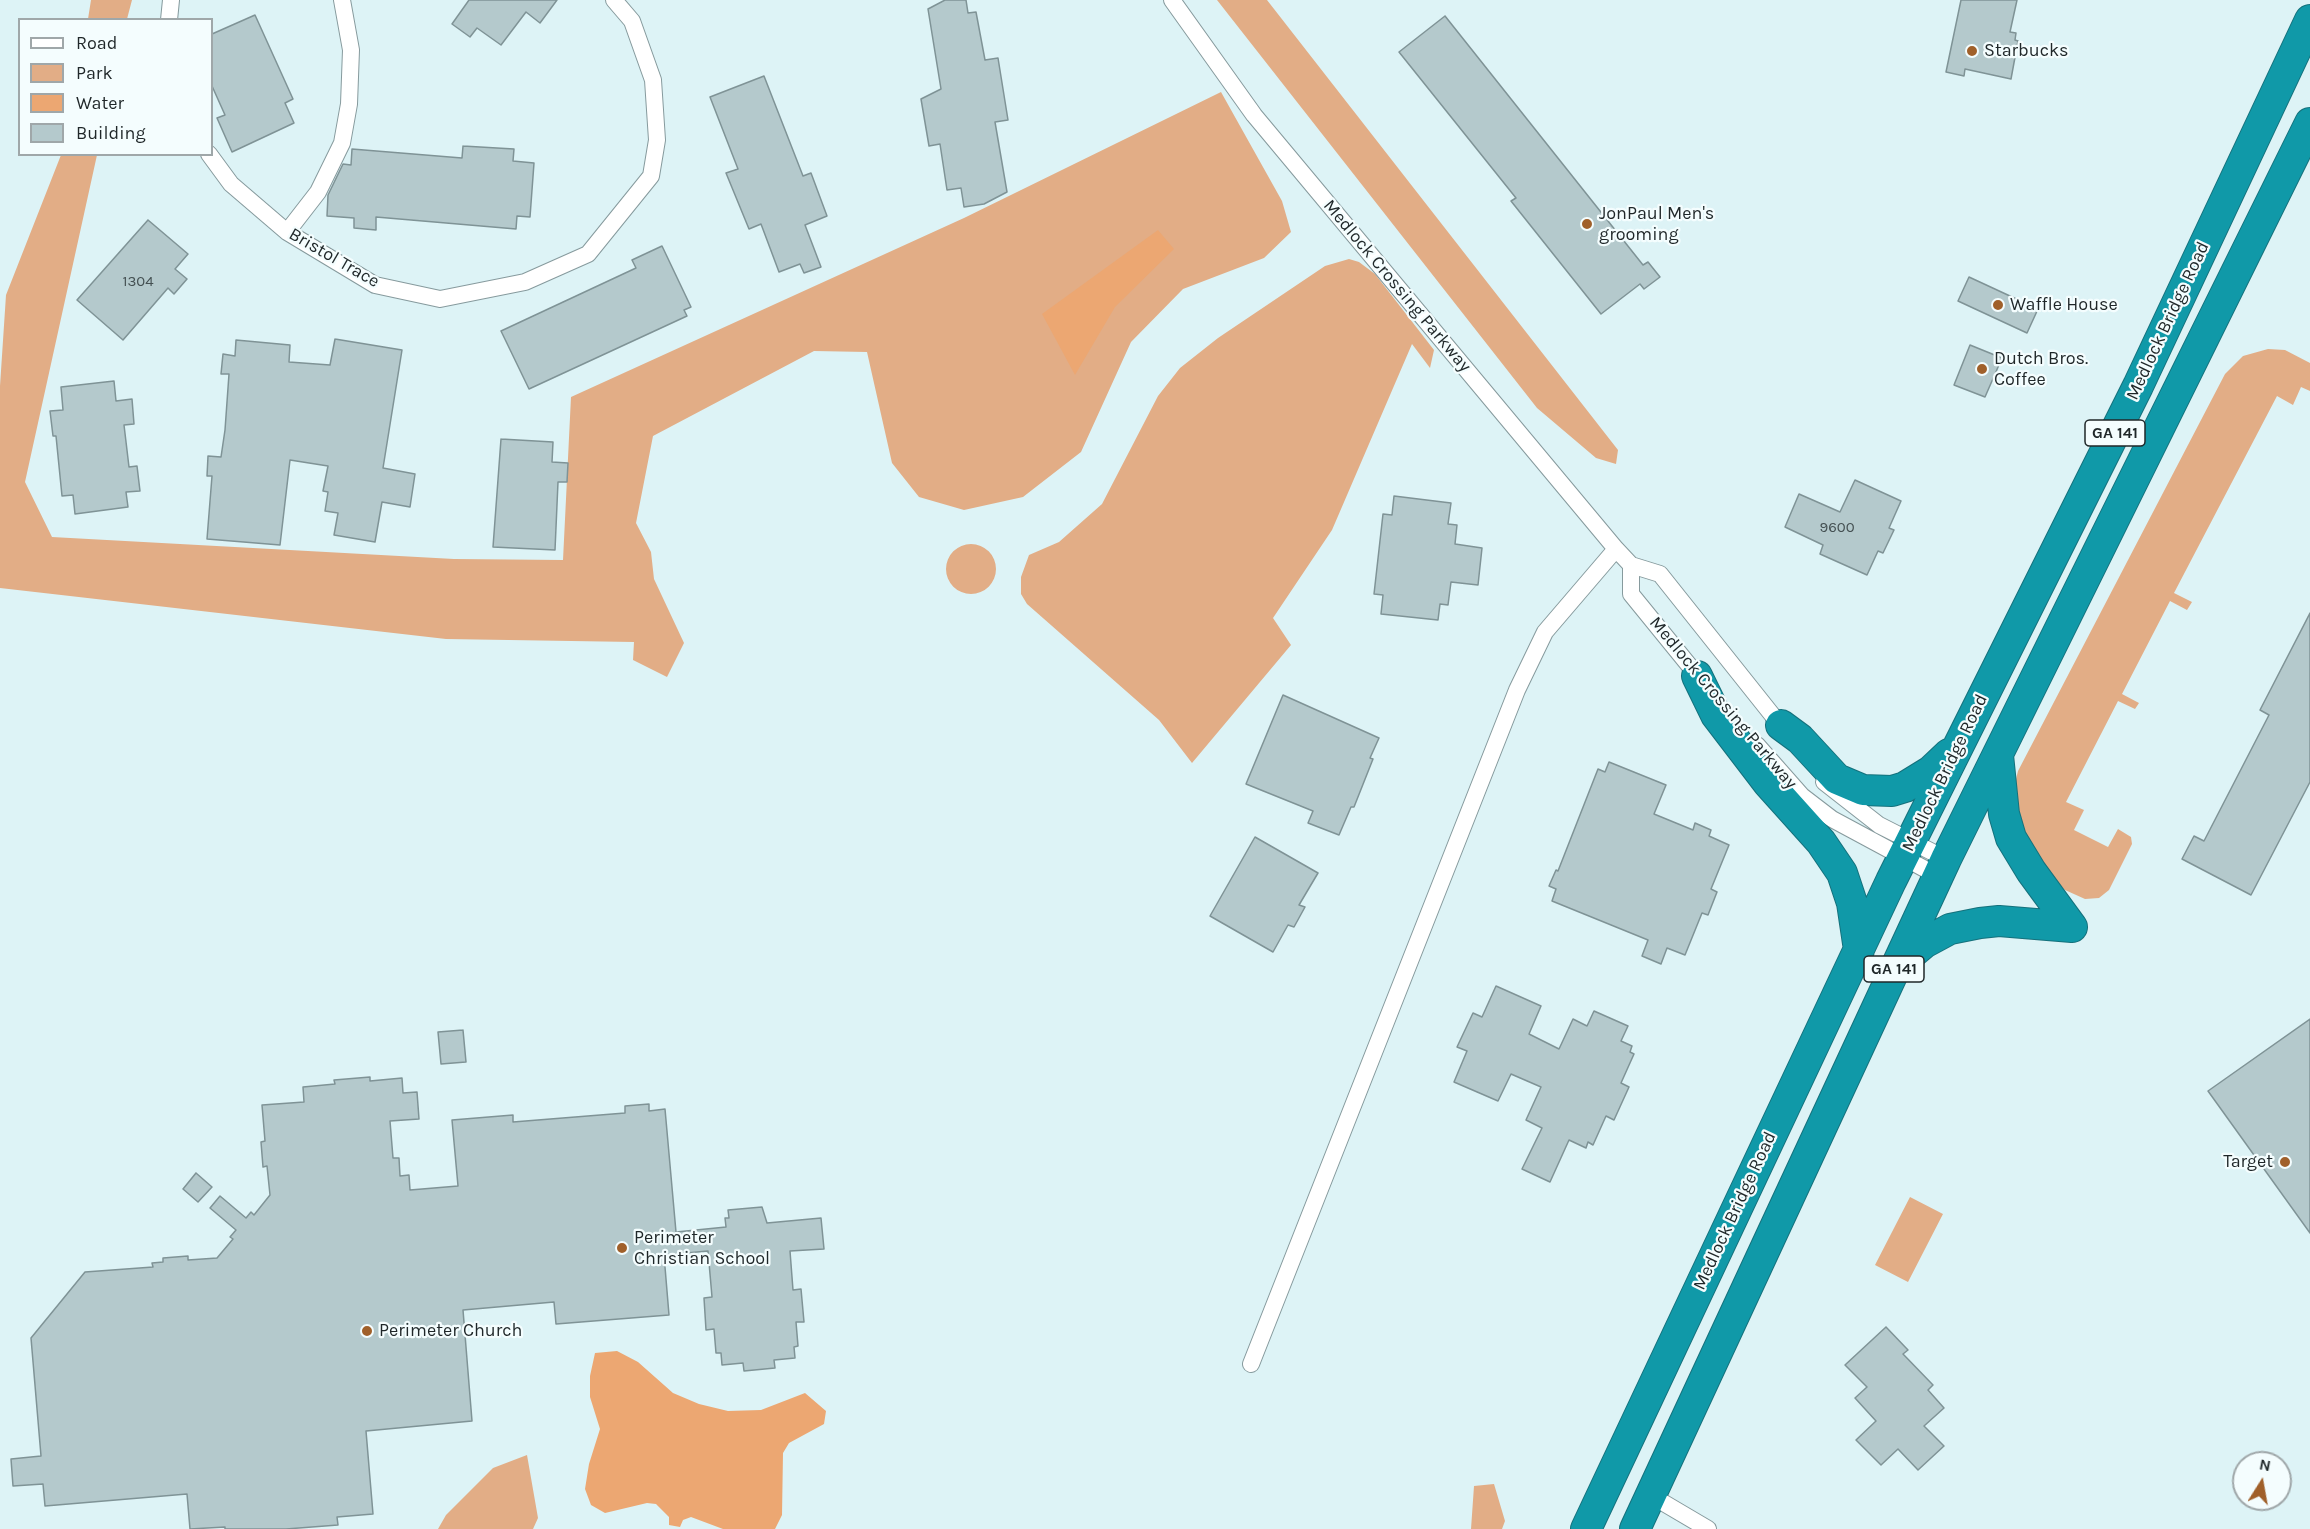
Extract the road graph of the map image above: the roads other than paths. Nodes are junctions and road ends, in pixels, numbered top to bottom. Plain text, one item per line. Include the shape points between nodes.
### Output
1 (171, 0) edge
2 (342, 0) edge
3 (614, 0) edge
4 (1172, 0) edge
5 (169, 18) edge
6 (2310, 20) edge
7 (2307, 133) edge
8 (210, 156) edge
9 (287, 232) junction
10 (1616, 549) junction
11 (1631, 565) junction
12 (1697, 676) junction
13 (1781, 725) junction
14 (1958, 746) junction
15 (1998, 754) junction
16 (1907, 849) junction
17 (1942, 867) junction
18 (1859, 950) junction
19 (1895, 967) junction
20 (1251, 1364) dead end
21 (1652, 1497) junction
22 (1586, 1529) edge
23 (1635, 1529) edge
24 (1708, 1529) edge

1 - 5 street
2 - 9 street via 351,50 349,104 342,143 318,192
3 - 9 street, Bristol Trace via 633,21 653,80 657,140 651,176 588,254 525,282 440,299 375,285
4 - 10 street, Medlock Crossing Parkway via 1254,115
6 - 14 highway, Medlock Bridge Road / GA 141 via 2138,386
7 - 15 highway, GA 141
8 - 9 street, Bristol Trace via 231,184
10 - 11 street, Medlock Crossing Parkway
10 - 20 street via 1545,632 1517,690
11 - 12 street, Medlock Crossing Parkway via 1631,594
11 - 13 street, Medlock Crossing Parkway via 1660,574
12 - 16 street, Medlock Crossing Parkway via 1802,796 1832,819
12 - 18 highway via 1716,715 1842,873 1852,903
13 - 14 highway via 1800,739 1837,779 1863,790 1892,791 1905,787 1931,771
13 - 16 street, Medlock Crossing Parkway via 1825,784
14 - 16 highway, Medlock Bridge Road / GA 141
15 - 17 highway, GA 141
15 - 19 highway via 2004,814 2011,838 2072,927 1999,921 1950,929
16 - 17 street, Medlock Crossing Parkway
16 - 18 highway, Medlock Bridge Road / GA 141
17 - 19 highway, GA 141
18 - 22 highway, Medlock Bridge Road / GA 141
19 - 21 highway, GA 141
21 - 23 highway, GA 141
21 - 24 street

